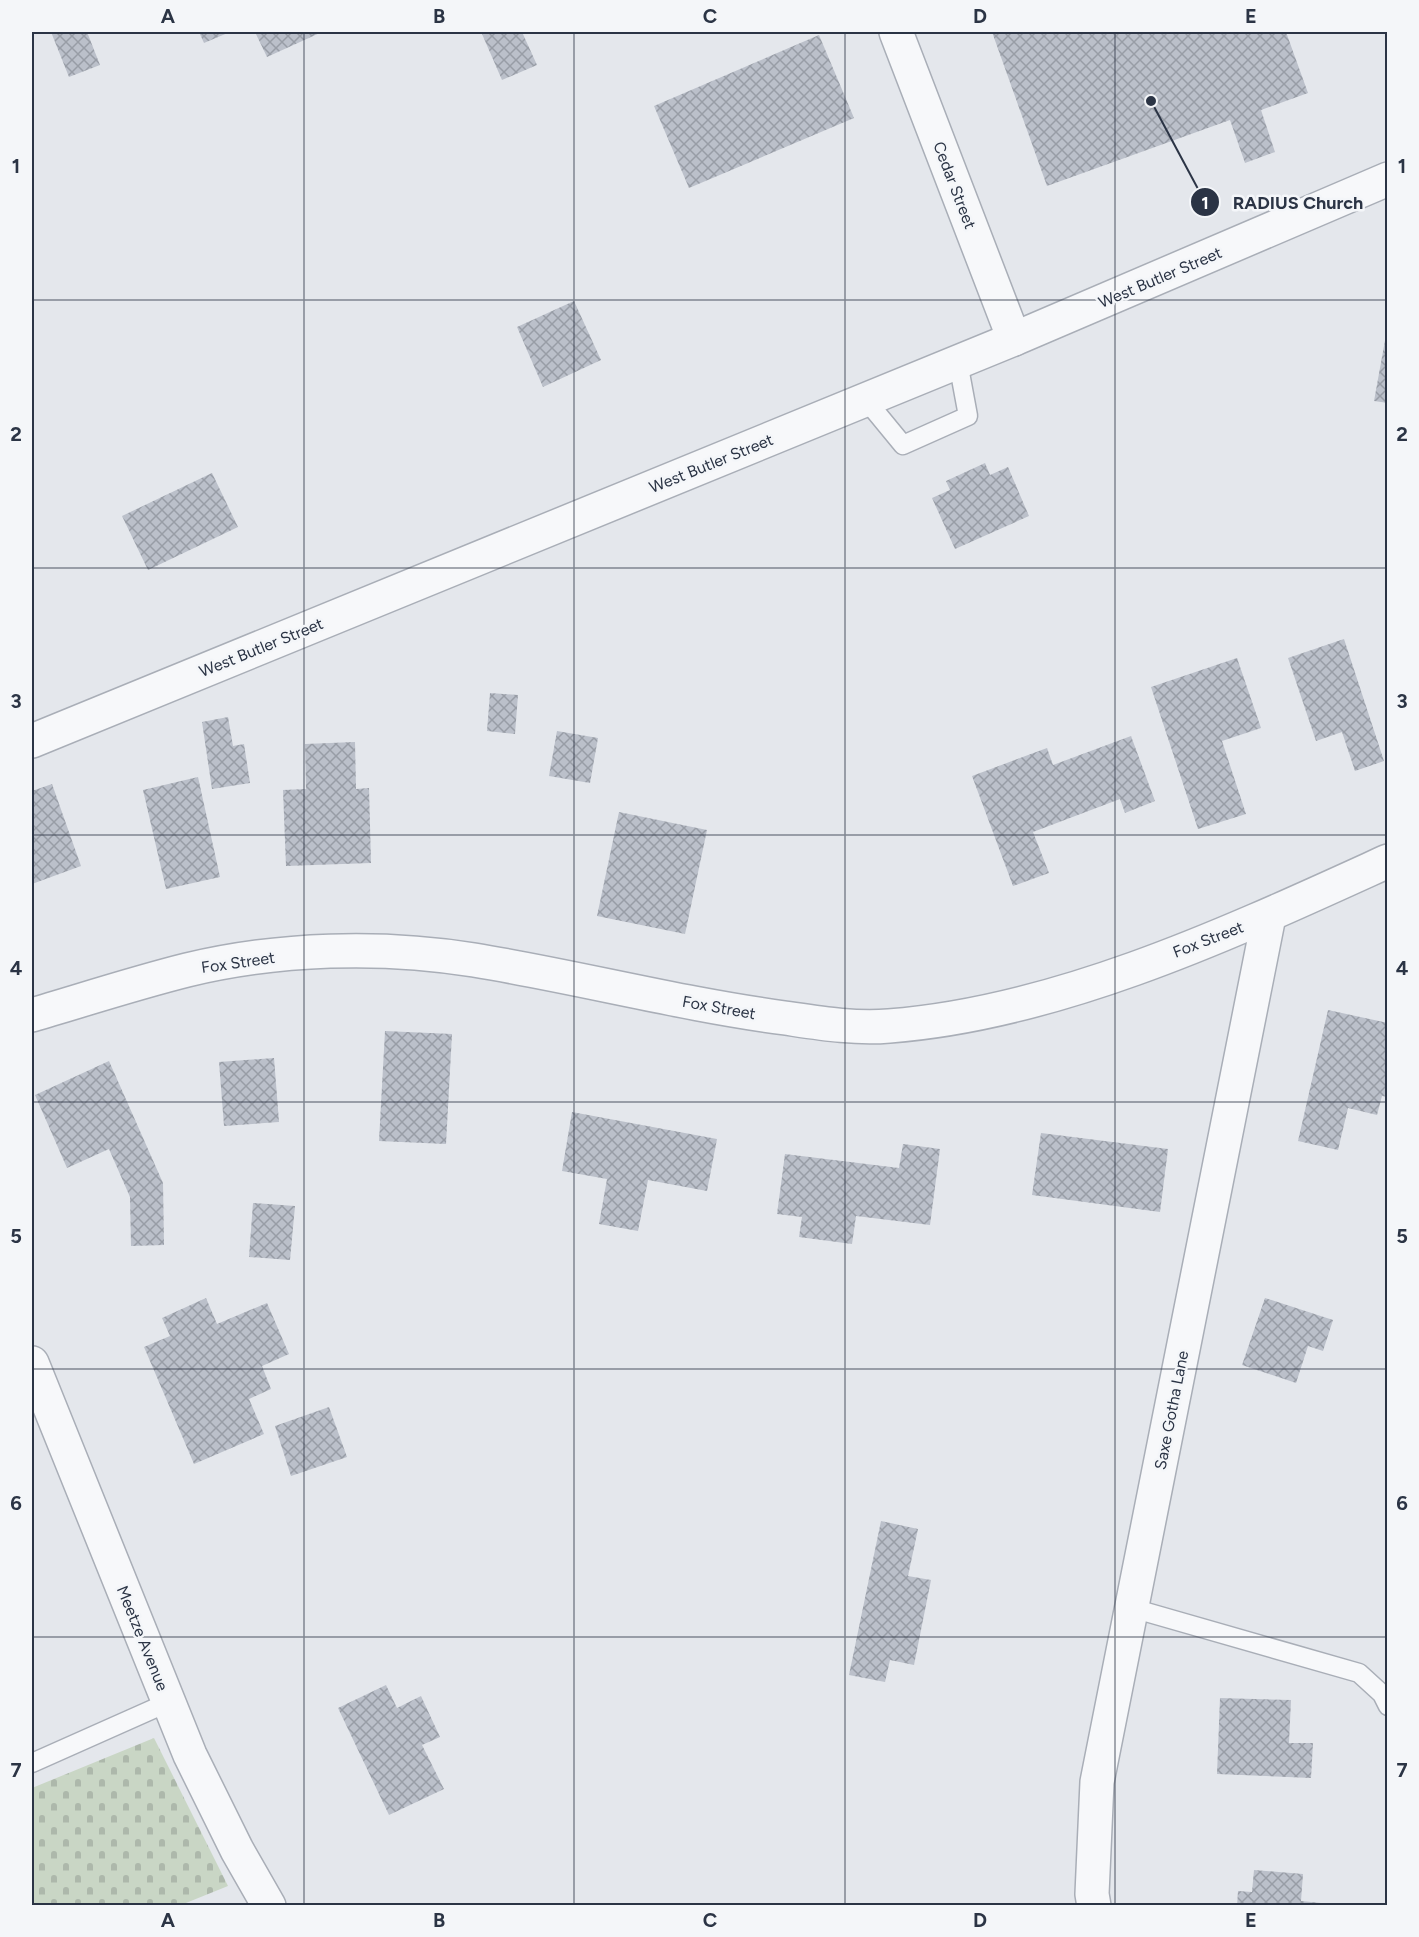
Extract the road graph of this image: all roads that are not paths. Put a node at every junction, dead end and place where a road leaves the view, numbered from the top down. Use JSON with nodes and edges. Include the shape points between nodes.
{"nodes":[{"id":1,"x":896,"y":32,"type":"edge"},
{"id":2,"x":1388,"y":179,"type":"edge"},
{"id":3,"x":1342,"y":198,"type":"junction"},
{"id":4,"x":1388,"y":206,"type":"edge"},
{"id":5,"x":1014,"y":339,"type":"junction"},
{"id":6,"x":958,"y":362,"type":"junction"},
{"id":7,"x":866,"y":400,"type":"junction"},
{"id":8,"x":32,"y":741,"type":"edge"},
{"id":9,"x":1388,"y":861,"type":"edge"},
{"id":10,"x":1269,"y":915,"type":"junction"},
{"id":11,"x":32,"y":1015,"type":"edge"},
{"id":12,"x":32,"y":1362,"type":"edge"},
{"id":13,"x":1132,"y":1608,"type":"junction"},
{"id":14,"x":169,"y":1702,"type":"junction"},
{"id":15,"x":1388,"y":1706,"type":"edge"},
{"id":16,"x":32,"y":1763,"type":"edge"},
{"id":17,"x":266,"y":1905,"type":"edge"},
{"id":18,"x":1094,"y":1905,"type":"edge"}],
"edges":[{"from":1,"to":5,"type":"street","name":"Cedar Street"},
{"from":2,"to":3,"type":"street","name":"West Butler Street"},
{"from":3,"to":4,"type":"street"},
{"from":3,"to":5,"type":"street","name":"West Butler Street"},
{"from":5,"to":6,"type":"street","name":"West Butler Street"},
{"from":6,"to":7,"type":"street","name":"West Butler Street"},
{"from":6,"to":7,"type":"lane","via":[[968,416],[903,445]]},
{"from":7,"to":8,"type":"street","name":"West Butler Street"},
{"from":9,"to":10,"type":"street","name":"Fox Street"},
{"from":10,"to":11,"type":"street","name":"Fox Street","via":[[1145,964],[1028,1002],[889,1027],[852,1027],[747,1013],[471,960],[329,952],[189,970]]},
{"from":10,"to":13,"type":"street","name":"Saxe Gotha Lane"},
{"from":12,"to":14,"type":"street","name":"Meetze Avenue"},
{"from":13,"to":15,"type":"lane","via":[[1359,1673],[1382,1694]]},
{"from":13,"to":18,"type":"street","name":"Saxe Gotha Lane","via":[[1097,1782]]},
{"from":14,"to":16,"type":"lane"},
{"from":14,"to":17,"type":"street","name":"Meetze Avenue","via":[[190,1755]]}]}
